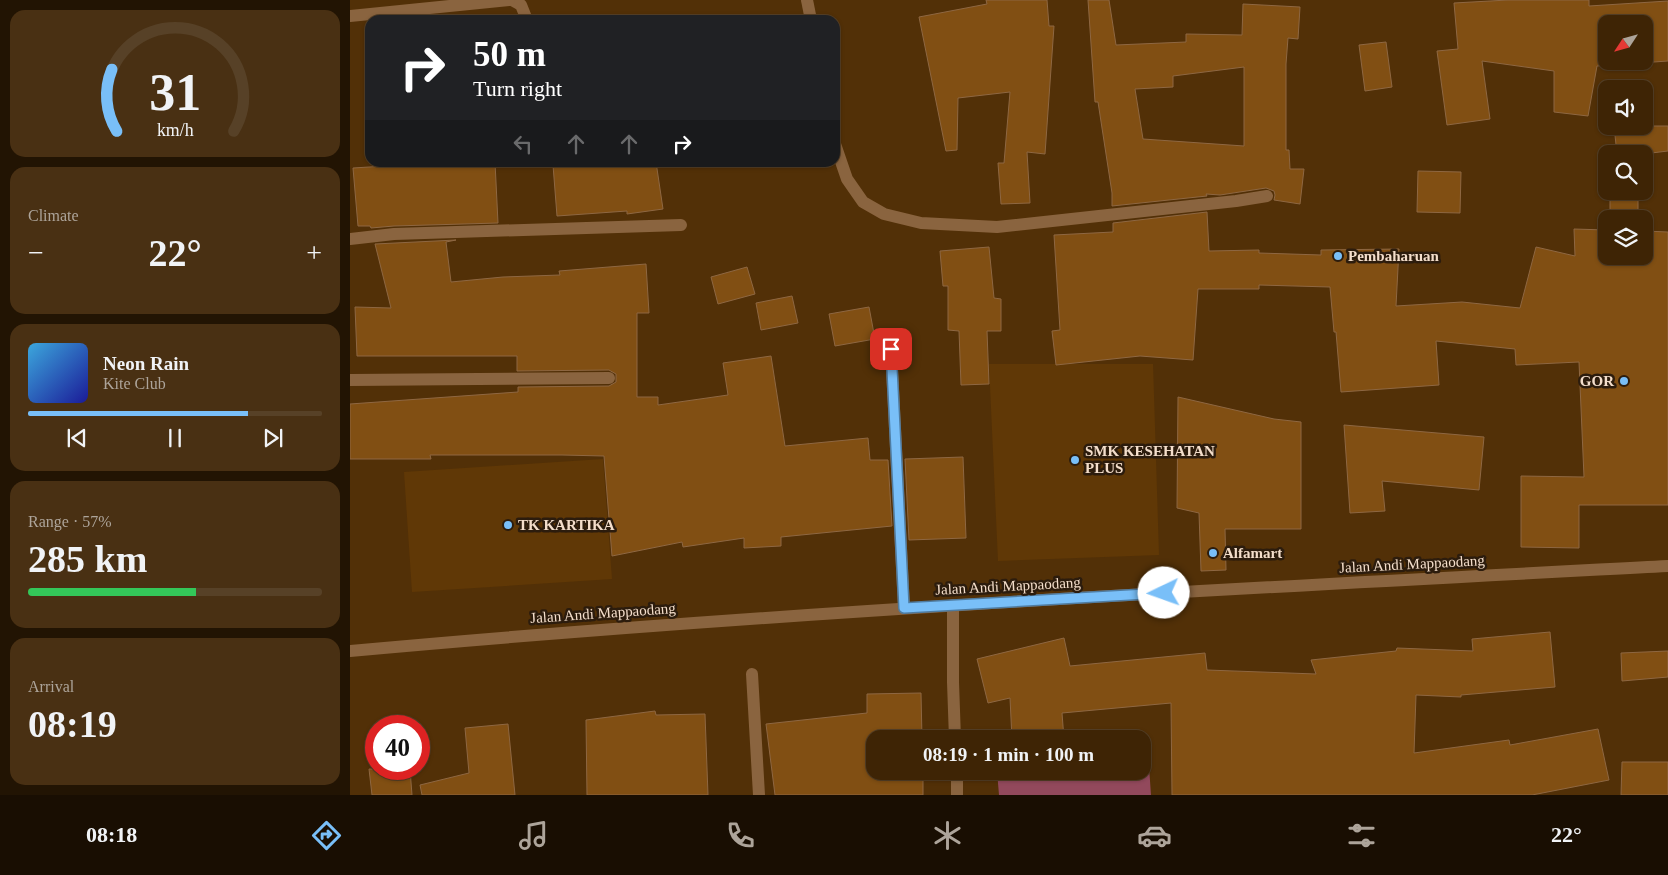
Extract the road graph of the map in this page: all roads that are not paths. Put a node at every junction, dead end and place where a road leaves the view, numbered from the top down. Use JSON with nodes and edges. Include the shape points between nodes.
{"nodes":[{"id":1,"x":510,"y":0,"type":"edge"},
{"id":2,"x":807,"y":0,"type":"edge"},
{"id":3,"x":525,"y":15,"type":"edge"},
{"id":4,"x":810,"y":15,"type":"edge"},
{"id":5,"x":350,"y":16,"type":"edge"},
{"id":6,"x":840,"y":159,"type":"edge"},
{"id":7,"x":1267,"y":196,"type":"dead end"},
{"id":8,"x":681,"y":225,"type":"dead end"},
{"id":9,"x":350,"y":239,"type":"edge"},
{"id":10,"x":891,"y":349,"type":"dead end"},
{"id":11,"x":609,"y":378,"type":"dead end"},
{"id":12,"x":350,"y":380,"type":"edge"},
{"id":13,"x":1668,"y":566,"type":"edge"},
{"id":14,"x":953,"y":605,"type":"junction"},
{"id":15,"x":904,"y":608,"type":"junction"},
{"id":16,"x":350,"y":651,"type":"edge"},
{"id":17,"x":752,"y":674,"type":"dead end"},
{"id":18,"x":955,"y":730,"type":"edge"},
{"id":19,"x":956,"y":780,"type":"edge"},
{"id":20,"x":759,"y":795,"type":"edge"},
{"id":21,"x":957,"y":795,"type":"edge"}],
"edges":[{"from":1,"to":3,"type":"street","via":[[521,5]]},
{"from":1,"to":5,"type":"street"},
{"from":2,"to":4,"type":"street"},
{"from":6,"to":7,"type":"street","via":[[847,179],[864,202],[884,214],[921,223],[997,227]]},
{"from":8,"to":9,"type":"street","via":[[394,234]]},
{"from":10,"to":15,"type":"street"},
{"from":11,"to":12,"type":"street"},
{"from":13,"to":14,"type":"street","name":"Jalan Andi Mappaodang"},
{"from":14,"to":15,"type":"street","name":"Jalan Andi Mappaodang"},
{"from":14,"to":18,"type":"street"},
{"from":15,"to":16,"type":"street","name":"Jalan Andi Mappaodang"},
{"from":17,"to":20,"type":"street"},
{"from":19,"to":21,"type":"street"}]}
